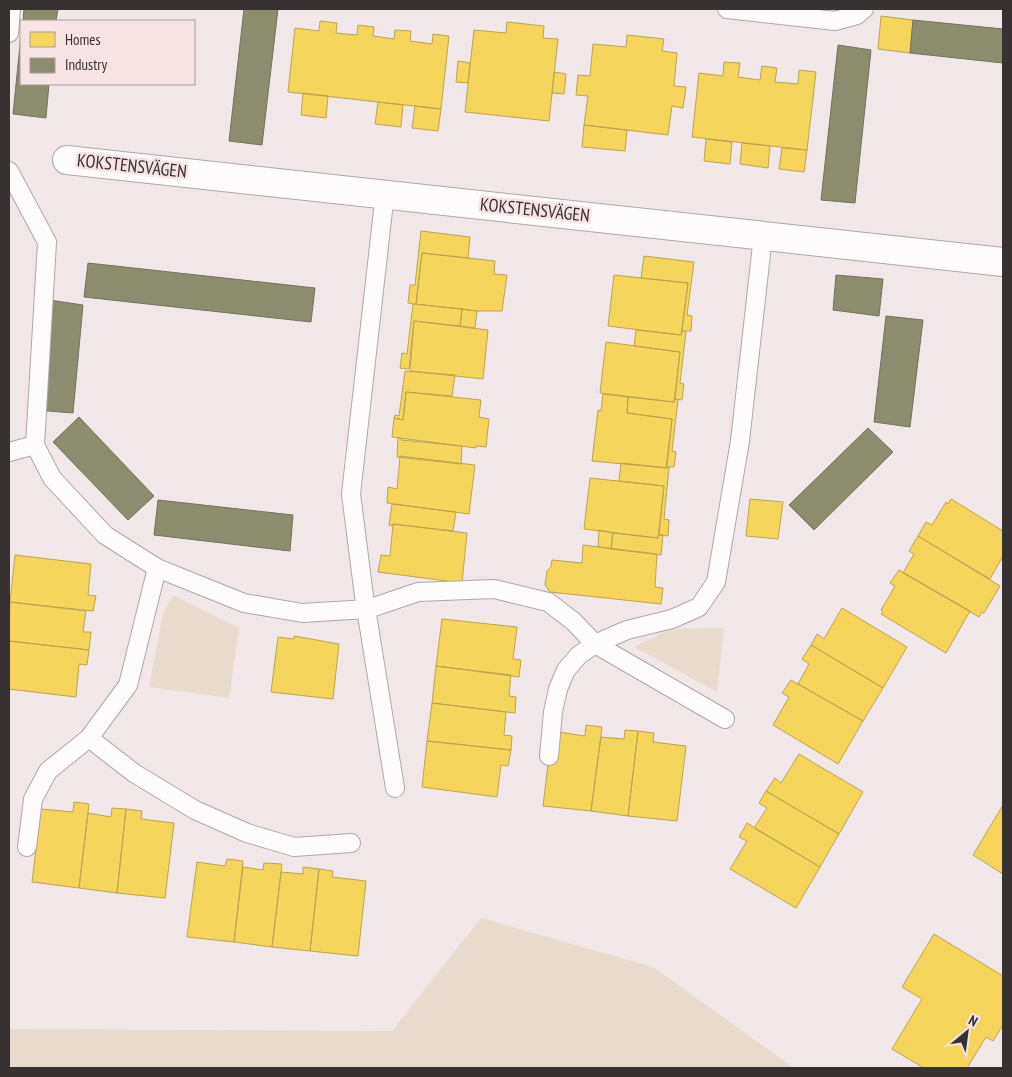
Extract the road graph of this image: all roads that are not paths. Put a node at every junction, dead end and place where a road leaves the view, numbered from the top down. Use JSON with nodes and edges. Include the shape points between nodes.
{"nodes":[{"id":1,"x":11,"y":9,"type":"edge"},
{"id":2,"x":727,"y":9,"type":"edge"},
{"id":3,"x":864,"y":9,"type":"edge"},
{"id":4,"x":9,"y":33,"type":"edge"},
{"id":5,"x":66,"y":160,"type":"dead end"},
{"id":6,"x":9,"y":171,"type":"edge"},
{"id":7,"x":386,"y":194,"type":"junction"},
{"id":8,"x":763,"y":236,"type":"junction"},
{"id":9,"x":1003,"y":262,"type":"edge"},
{"id":10,"x":35,"y":445,"type":"junction"},
{"id":11,"x":9,"y":452,"type":"edge"},
{"id":12,"x":157,"y":568,"type":"junction"},
{"id":13,"x":368,"y":609,"type":"junction"},
{"id":14,"x":595,"y":644,"type":"junction"},
{"id":15,"x":725,"y":719,"type":"dead end"},
{"id":16,"x":89,"y":738,"type":"junction"},
{"id":17,"x":549,"y":756,"type":"dead end"},
{"id":18,"x":396,"y":788,"type":"dead end"},
{"id":19,"x":352,"y":843,"type":"dead end"},
{"id":20,"x":28,"y":848,"type":"dead end"}],
"edges":[{"from":1,"to":4,"type":"lane"},
{"from":2,"to":3,"type":"lane","via":[[835,21],[857,15]]},
{"from":5,"to":7,"type":"street","name":"KOKSTENSVÄGEN"},
{"from":6,"to":10,"type":"lane","via":[[47,242]]},
{"from":7,"to":8,"type":"street","name":"KOKSTENSVÄGEN"},
{"from":7,"to":13,"type":"lane","via":[[351,494]]},
{"from":8,"to":9,"type":"street","name":"KOKSTENSVÄGEN"},
{"from":8,"to":14,"type":"lane","via":[[740,441],[716,582],[699,607]]},
{"from":10,"to":11,"type":"lane"},
{"from":10,"to":12,"type":"lane","via":[[52,478],[104,535]]},
{"from":12,"to":13,"type":"lane","via":[[244,603],[302,614]]},
{"from":12,"to":16,"type":"lane","via":[[128,685]]},
{"from":13,"to":14,"type":"lane","via":[[418,592],[494,589],[548,602]]},
{"from":13,"to":18,"type":"lane"},
{"from":14,"to":15,"type":"lane"},
{"from":14,"to":17,"type":"lane","via":[[566,670],[553,712]]},
{"from":16,"to":19,"type":"lane","via":[[134,773],[187,805],[247,833],[294,847]]},
{"from":16,"to":20,"type":"lane","via":[[48,771],[32,799]]}]}
